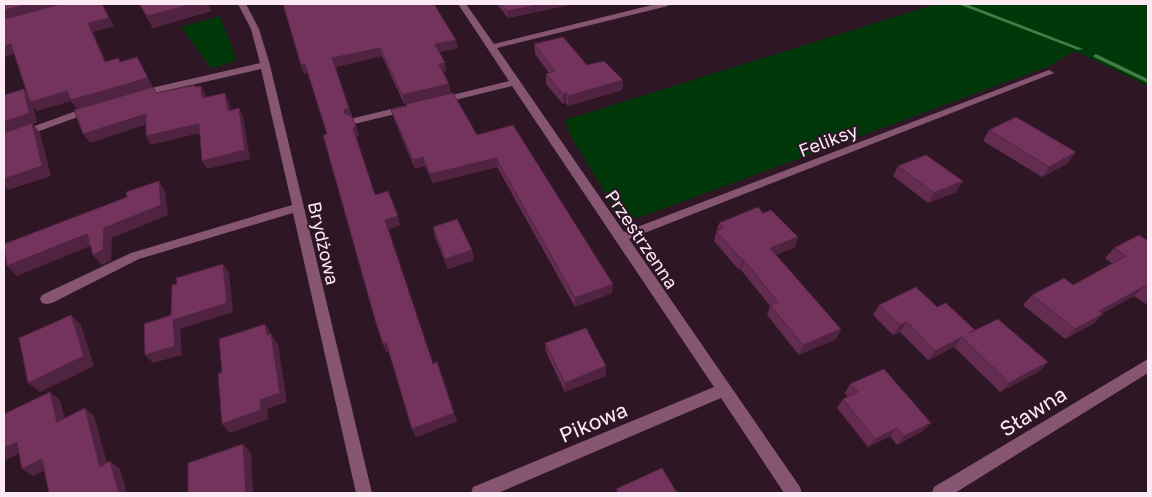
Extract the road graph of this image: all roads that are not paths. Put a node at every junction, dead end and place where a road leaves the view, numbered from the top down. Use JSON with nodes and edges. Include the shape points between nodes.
{"nodes":[{"id":1,"x":242,"y":4,"type":"edge"},
{"id":2,"x":462,"y":4,"type":"edge"},
{"id":3,"x":665,"y":4,"type":"edge"},
{"id":4,"x":491,"y":47,"type":"junction"},
{"id":5,"x":265,"y":65,"type":"junction"},
{"id":6,"x":1049,"y":73,"type":"dead end"},
{"id":7,"x":515,"y":82,"type":"junction"},
{"id":8,"x":126,"y":97,"type":"edge"},
{"id":9,"x":99,"y":106,"type":"edge"},
{"id":10,"x":354,"y":121,"type":"edge"},
{"id":11,"x":4,"y":142,"type":"edge"},
{"id":12,"x":297,"y":208,"type":"junction"},
{"id":13,"x":620,"y":238,"type":"junction"},
{"id":14,"x":47,"y":299,"type":"dead end"},
{"id":15,"x":1148,"y":365,"type":"edge"},
{"id":16,"x":724,"y":390,"type":"junction"},
{"id":17,"x":364,"y":493,"type":"edge"},
{"id":18,"x":479,"y":493,"type":"edge"},
{"id":19,"x":794,"y":493,"type":"edge"},
{"id":20,"x":940,"y":493,"type":"edge"}],
"edges":[{"from":1,"to":5,"type":"street","name":"Brydżowa","via":[[256,29]]},
{"from":2,"to":4,"type":"street","name":"Przestrzenna"},
{"from":3,"to":4,"type":"street"},
{"from":4,"to":7,"type":"street","name":"Przestrzenna"},
{"from":5,"to":8,"type":"street"},
{"from":5,"to":12,"type":"street","name":"Brydżowa"},
{"from":6,"to":13,"type":"street","name":"Feliksy"},
{"from":7,"to":10,"type":"street"},
{"from":7,"to":13,"type":"street","name":"Przestrzenna"},
{"from":9,"to":11,"type":"street"},
{"from":12,"to":14,"type":"street","via":[[135,256]]},
{"from":12,"to":17,"type":"street","name":"Brydżowa"},
{"from":13,"to":16,"type":"street","name":"Przestrzenna"},
{"from":15,"to":20,"type":"street","name":"Sławna"},
{"from":16,"to":18,"type":"street","name":"Pikowa"},
{"from":16,"to":19,"type":"street","name":"Przestrzenna"}]}
